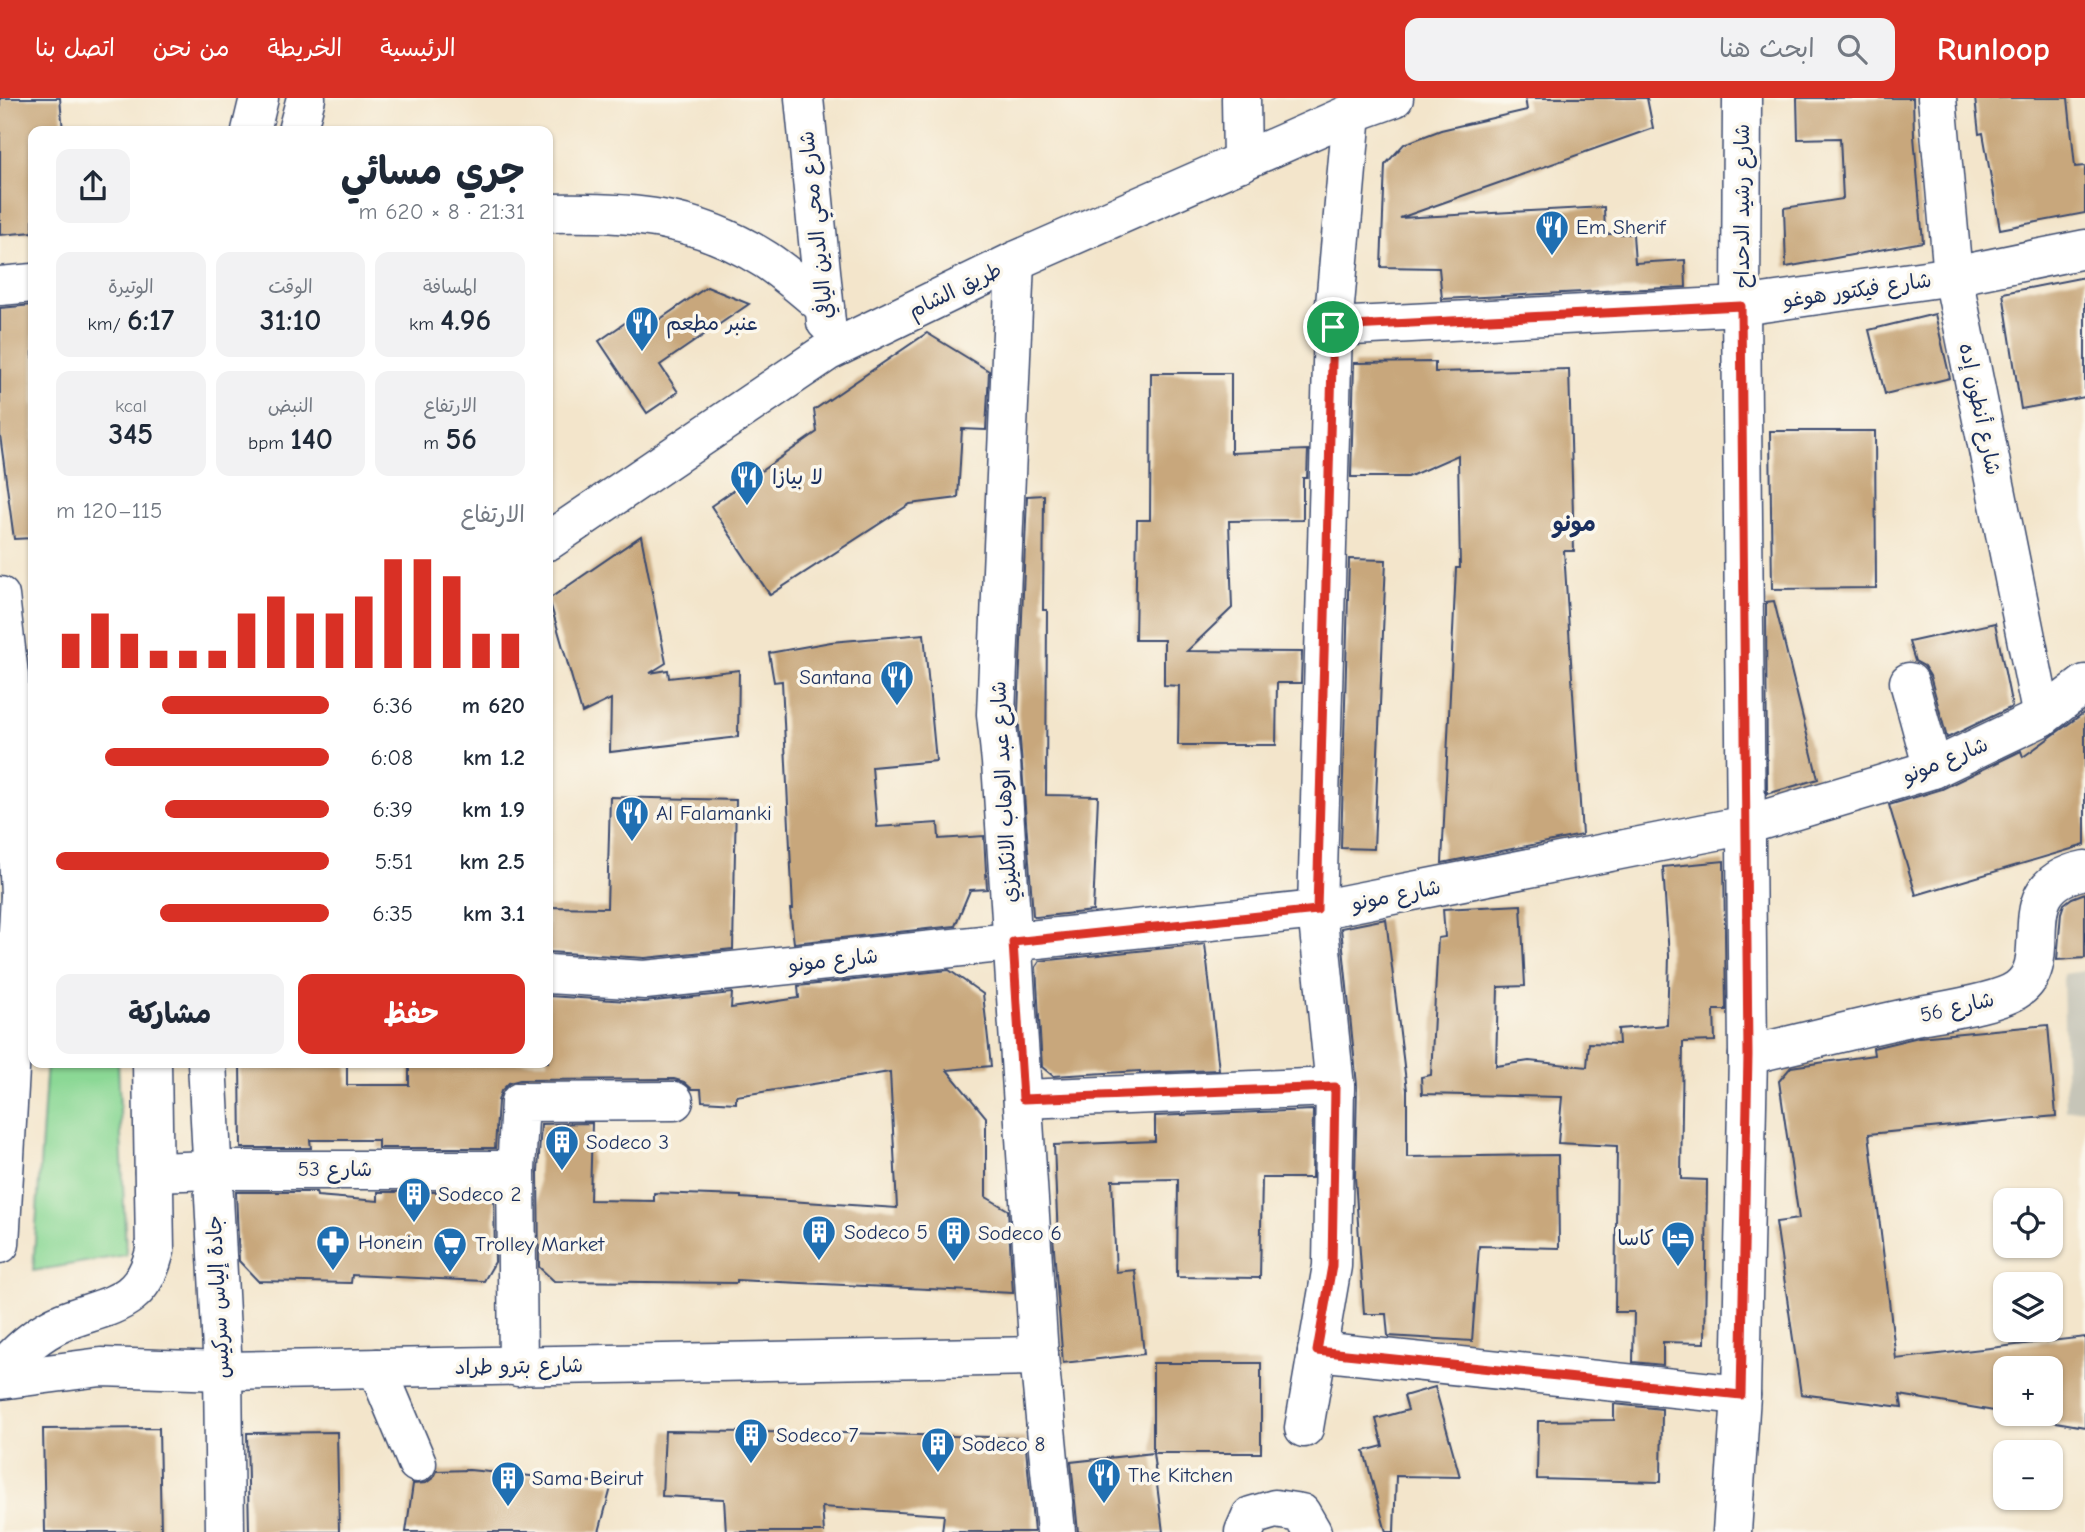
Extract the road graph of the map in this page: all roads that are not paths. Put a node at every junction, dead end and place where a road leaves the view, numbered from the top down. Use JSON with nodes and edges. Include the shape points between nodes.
{"nodes":[{"id":1,"x":306,"y":98,"type":"edge"},
{"id":2,"x":804,"y":98,"type":"edge"},
{"id":3,"x":1241,"y":98,"type":"edge"},
{"id":4,"x":1394,"y":98,"type":"edge"},
{"id":5,"x":1742,"y":98,"type":"edge"},
{"id":6,"x":1937,"y":98,"type":"edge"},
{"id":7,"x":1352,"y":113,"type":"junction"},
{"id":8,"x":298,"y":126,"type":"edge"},
{"id":9,"x":1242,"y":162,"type":"junction"},
{"id":10,"x":553,"y":213,"type":"edge"},
{"id":11,"x":2085,"y":248,"type":"edge"},
{"id":12,"x":1015,"y":261,"type":"junction"},
{"id":13,"x":1953,"y":276,"type":"junction"},
{"id":14,"x":28,"y":283,"type":"edge"},
{"id":15,"x":0,"y":286,"type":"edge"},
{"id":16,"x":1741,"y":306,"type":"junction"},
{"id":17,"x":825,"y":307,"type":"junction"},
{"id":18,"x":1333,"y":327,"type":"junction"},
{"id":19,"x":827,"y":352,"type":"junction"},
{"id":20,"x":553,"y":538,"type":"edge"},
{"id":21,"x":0,"y":596,"type":"edge"},
{"id":22,"x":5,"y":675,"type":"edge"},
{"id":23,"x":1909,"y":682,"type":"dead end"},
{"id":24,"x":2085,"y":684,"type":"edge"},
{"id":25,"x":2042,"y":717,"type":"junction"},
{"id":26,"x":1933,"y":769,"type":"junction"},
{"id":27,"x":1746,"y":825,"type":"junction"},
{"id":28,"x":2085,"y":870,"type":"edge"},
{"id":29,"x":17,"y":896,"type":"edge"},
{"id":30,"x":1317,"y":910,"type":"junction"},
{"id":31,"x":1013,"y":942,"type":"junction"},
{"id":32,"x":553,"y":974,"type":"edge"},
{"id":33,"x":1748,"y":1055,"type":"junction"},
{"id":34,"x":152,"y":1068,"type":"edge"},
{"id":35,"x":207,"y":1068,"type":"edge"},
{"id":36,"x":1335,"y":1087,"type":"junction"},
{"id":37,"x":1023,"y":1099,"type":"junction"},
{"id":38,"x":674,"y":1101,"type":"dead end"},
{"id":39,"x":212,"y":1170,"type":"junction"},
{"id":40,"x":516,"y":1170,"type":"junction"},
{"id":41,"x":154,"y":1172,"type":"junction"},
{"id":42,"x":0,"y":1244,"type":"edge"},
{"id":43,"x":1317,"y":1351,"type":"junction"},
{"id":44,"x":1039,"y":1356,"type":"junction"},
{"id":45,"x":518,"y":1367,"type":"junction"},
{"id":46,"x":377,"y":1368,"type":"junction"},
{"id":47,"x":223,"y":1371,"type":"junction"},
{"id":48,"x":0,"y":1372,"type":"edge"},
{"id":49,"x":0,"y":1380,"type":"edge"},
{"id":50,"x":1741,"y":1395,"type":"junction"},
{"id":51,"x":1304,"y":1429,"type":"dead end"},
{"id":52,"x":417,"y":1462,"type":"dead end"},
{"id":53,"x":225,"y":1532,"type":"edge"},
{"id":54,"x":1056,"y":1532,"type":"edge"},
{"id":55,"x":1244,"y":1532,"type":"edge"},
{"id":56,"x":1312,"y":1532,"type":"edge"},
{"id":57,"x":1732,"y":1532,"type":"edge"}],
"edges":[{"from":1,"to":8,"type":"street"},
{"from":2,"to":17,"type":"street","name":"شارع محي الدين اليافي"},
{"from":3,"to":9,"type":"street"},
{"from":4,"to":7,"type":"street","name":"طريق الشام"},
{"from":5,"to":16,"type":"street","name":"شارع رشيد الدحداح"},
{"from":6,"to":13,"type":"street","name":"شارع أنطون إده"},
{"from":7,"to":9,"type":"street","name":"طريق الشام"},
{"from":7,"to":18,"type":"street"},
{"from":9,"to":12,"type":"street","name":"طريق الشام"},
{"from":10,"to":17,"type":"street","via":[[642,215],[707,231],[767,261]]},
{"from":11,"to":13,"type":"street","name":"شارع فيكتور هوغو"},
{"from":12,"to":19,"type":"street","name":"طريق الشام"},
{"from":12,"to":31,"type":"street","name":"شارع عبد الوهاب الانكليزي","via":[[996,714]]},
{"from":13,"to":16,"type":"street","name":"شارع فيكتور هوغو"},
{"from":13,"to":25,"type":"street","name":"شارع أنطون إده"},
{"from":14,"to":15,"type":"street"},
{"from":16,"to":18,"type":"street","name":"شارع فيكتور هوغو"},
{"from":16,"to":27,"type":"street","name":"شارع رشيد الدحداح"},
{"from":17,"to":19,"type":"street","name":"شارع محي الدين اليافي"},
{"from":18,"to":30,"type":"street"},
{"from":19,"to":20,"type":"street","name":"طريق الشام"},
{"from":21,"to":22,"type":"street"},
{"from":22,"to":29,"type":"street"},
{"from":23,"to":26,"type":"street"},
{"from":24,"to":25,"type":"street","name":"شارع مونو"},
{"from":25,"to":26,"type":"street","name":"شارع مونو"},
{"from":26,"to":27,"type":"street","name":"شارع مونو"},
{"from":27,"to":30,"type":"street","name":"شارع مونو"},
{"from":27,"to":33,"type":"street","name":"شارع رشيد الدحداح"},
{"from":28,"to":33,"type":"street","name":"شارع 56","via":[[2056,881],[2046,891],[2038,908],[2032,968],[2018,989],[1978,1003]]},
{"from":29,"to":42,"type":"street"},
{"from":30,"to":31,"type":"street","name":"شارع مونو"},
{"from":30,"to":36,"type":"street"},
{"from":31,"to":32,"type":"street","name":"شارع مونو","via":[[645,980]]},
{"from":31,"to":37,"type":"street","name":"شارع عبد الوهاب الانكليزي"},
{"from":33,"to":50,"type":"street","name":"شارع رشيد الدحداح"},
{"from":34,"to":41,"type":"street"},
{"from":35,"to":39,"type":"street","name":"جادة إلياس سركيس"},
{"from":36,"to":37,"type":"street"},
{"from":36,"to":43,"type":"street","via":[[1332,1266]]},
{"from":37,"to":44,"type":"street","name":"شارع عبد الوهاب الانكليزي"},
{"from":38,"to":40,"type":"street","via":[[520,1102]]},
{"from":39,"to":40,"type":"street","name":"شارع 53"},
{"from":39,"to":41,"type":"street","name":"شارع 53"},
{"from":39,"to":47,"type":"street","name":"جادة إلياس سركيس"},
{"from":40,"to":45,"type":"street"},
{"from":41,"to":48,"type":"street","via":[[155,1251],[144,1280],[122,1301],[42,1333]]},
{"from":43,"to":50,"type":"street"},
{"from":43,"to":51,"type":"street"},
{"from":44,"to":45,"type":"street","name":"شارع بترو طراد"},
{"from":44,"to":54,"type":"street","name":"شارع عبد الوهاب الانكليزي"},
{"from":45,"to":46,"type":"street","name":"شارع بترو طراد"},
{"from":46,"to":47,"type":"street","name":"شارع بترو طراد"},
{"from":46,"to":52,"type":"street"},
{"from":47,"to":49,"type":"street","name":"شارع بترو طراد","via":[[101,1367]]},
{"from":47,"to":53,"type":"street","name":"جادة إلياس سركيس"},
{"from":50,"to":57,"type":"street","name":"شارع رشيد الدحداح"},
{"from":55,"to":56,"type":"street","via":[[1251,1516],[1275,1509],[1301,1513]]}]}
